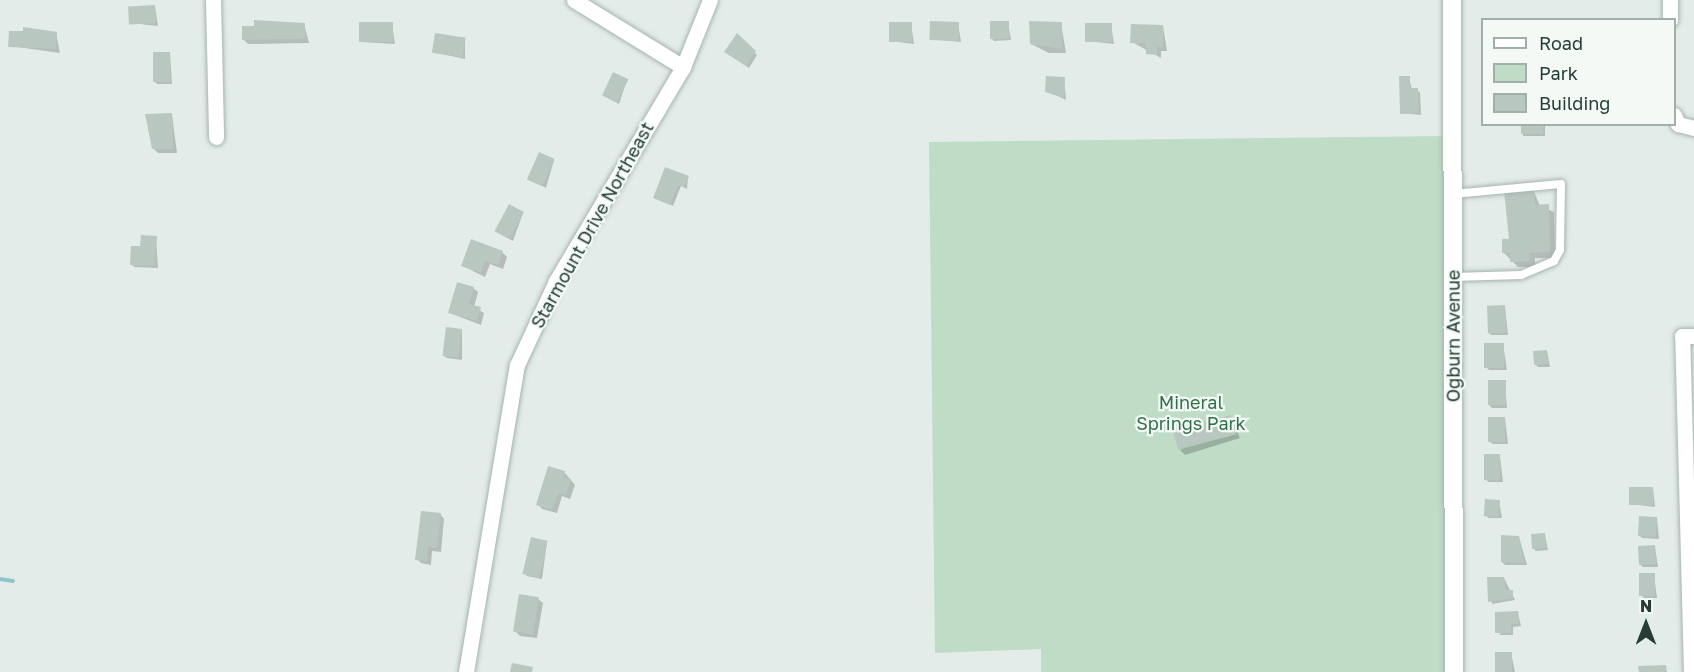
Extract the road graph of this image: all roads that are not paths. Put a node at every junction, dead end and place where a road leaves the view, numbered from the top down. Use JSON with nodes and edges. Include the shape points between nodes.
{"nodes":[{"id":1,"x":213,"y":0,"type":"edge"},
{"id":2,"x":574,"y":0,"type":"edge"},
{"id":3,"x":710,"y":0,"type":"edge"},
{"id":4,"x":1452,"y":0,"type":"edge"},
{"id":5,"x":1670,"y":0,"type":"edge"},
{"id":6,"x":1670,"y":18,"type":"edge"},
{"id":7,"x":682,"y":67,"type":"junction"},
{"id":8,"x":1676,"y":119,"type":"edge"},
{"id":9,"x":1694,"y":128,"type":"edge"},
{"id":10,"x":216,"y":137,"type":"dead end"},
{"id":11,"x":1453,"y":194,"type":"junction"},
{"id":12,"x":1453,"y":277,"type":"junction"},
{"id":13,"x":1694,"y":336,"type":"edge"},
{"id":14,"x":466,"y":672,"type":"edge"},
{"id":15,"x":1454,"y":672,"type":"edge"},
{"id":16,"x":1691,"y":672,"type":"edge"}],
"edges":[{"from":1,"to":10,"type":"street"},
{"from":2,"to":7,"type":"street"},
{"from":3,"to":7,"type":"street","name":"Starmount Drive Northeast"},
{"from":4,"to":11,"type":"street","name":"Ogburn Avenue"},
{"from":5,"to":6,"type":"street"},
{"from":7,"to":14,"type":"street","name":"Starmount Drive Northeast","via":[[555,281],[517,365]]},
{"from":8,"to":9,"type":"street","via":[[1678,124]]},
{"from":11,"to":12,"type":"street","name":"Ogburn Avenue"},
{"from":11,"to":12,"type":"lane","via":[[1561,184],[1560,250],[1554,261],[1521,275]]},
{"from":12,"to":15,"type":"street","name":"Ogburn Avenue"},
{"from":13,"to":16,"type":"street","via":[[1682,336]]}]}
